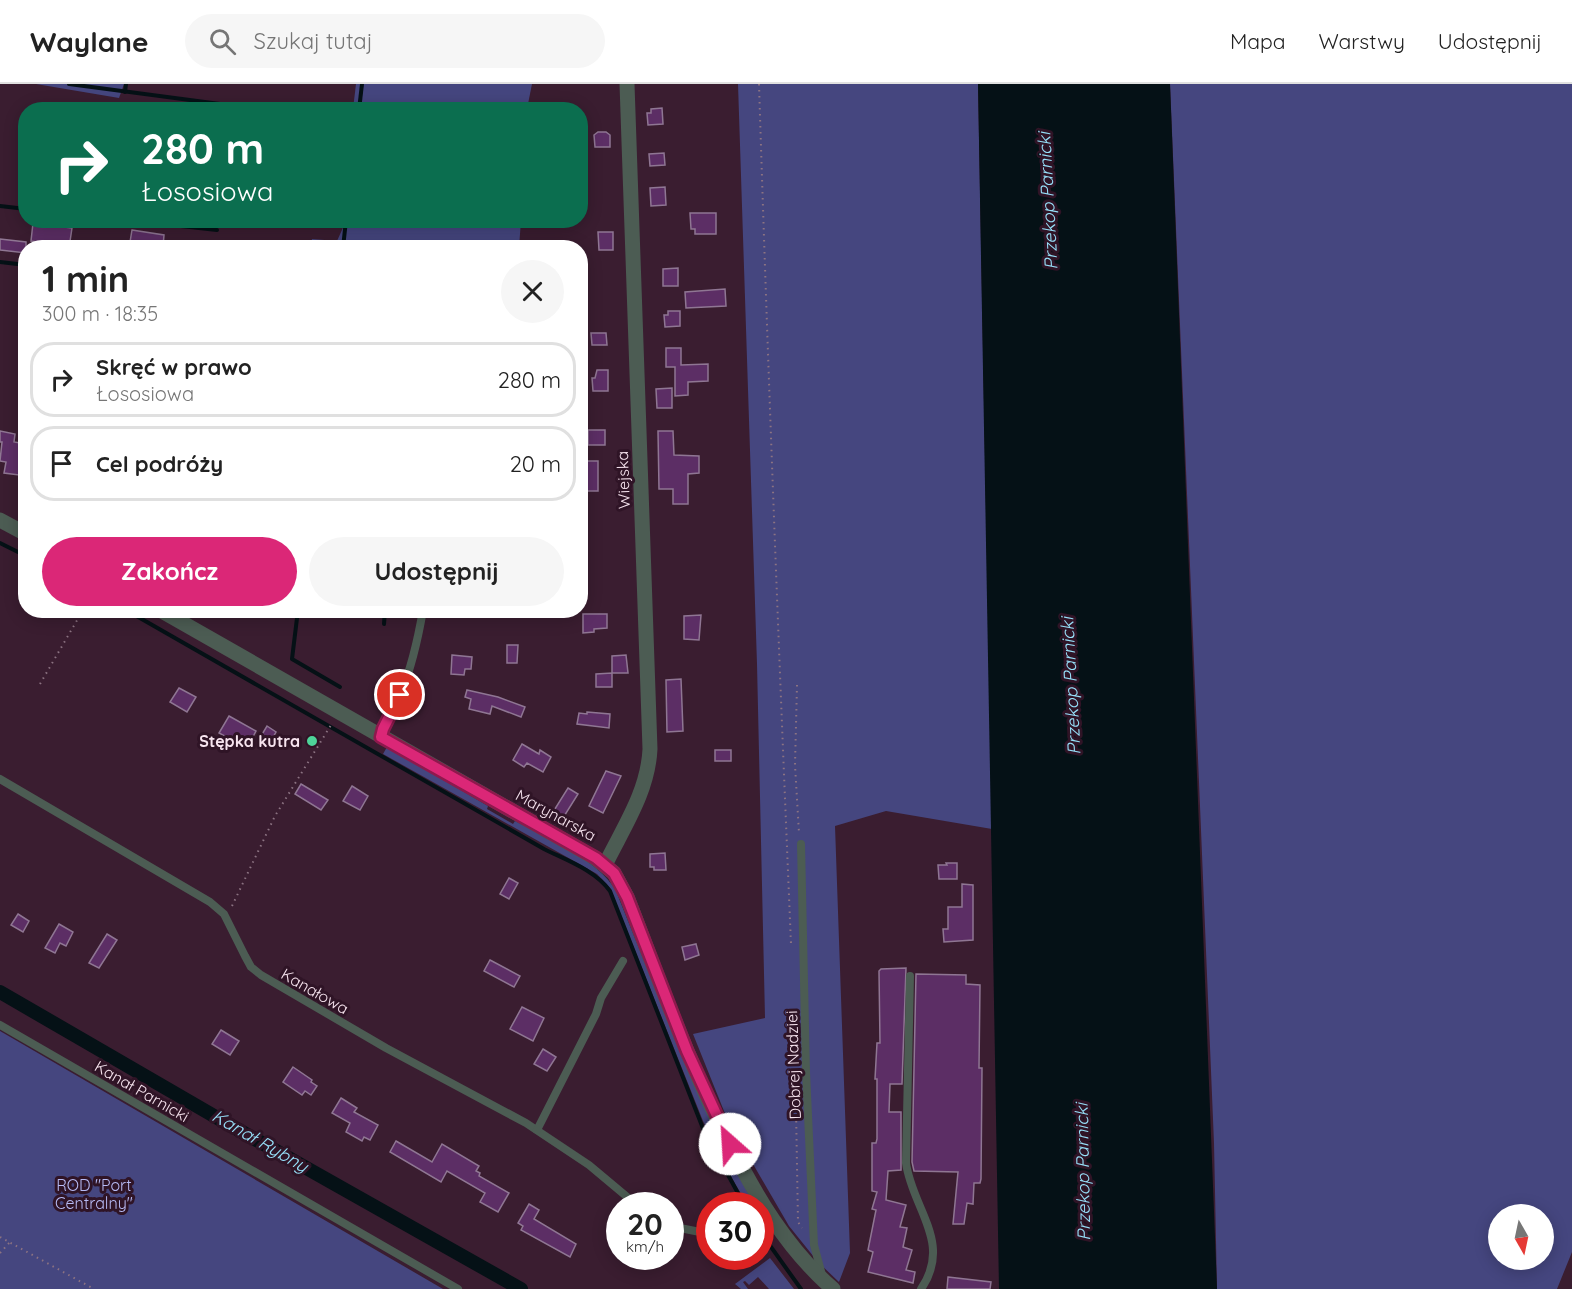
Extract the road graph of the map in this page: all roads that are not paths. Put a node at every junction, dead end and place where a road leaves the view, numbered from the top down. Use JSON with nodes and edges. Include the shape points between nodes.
{"nodes":[{"id":1,"x":627,"y":84,"type":"edge"},
{"id":2,"x":0,"y":520,"type":"edge"},
{"id":3,"x":18,"y":530,"type":"edge"},
{"id":4,"x":179,"y":618,"type":"edge"},
{"id":5,"x":421,"y":618,"type":"edge"},
{"id":6,"x":381,"y":737,"type":"junction"},
{"id":7,"x":0,"y":779,"type":"edge"},
{"id":8,"x":801,"y":844,"type":"road end"},
{"id":9,"x":605,"y":865,"type":"junction"},
{"id":10,"x":623,"y":961,"type":"dead end"},
{"id":11,"x":910,"y":976,"type":"dead end"},
{"id":12,"x":0,"y":1025,"type":"edge"},
{"id":13,"x":537,"y":1130,"type":"junction"},
{"id":14,"x":621,"y":1192,"type":"edge"},
{"id":15,"x":753,"y":1192,"type":"edge"},
{"id":16,"x":774,"y":1234,"type":"edge"},
{"id":17,"x":829,"y":1286,"type":"edge"},
{"id":18,"x":458,"y":1289,"type":"edge"},
{"id":19,"x":921,"y":1289,"type":"edge"}],
"edges":[{"from":1,"to":9,"type":"street","name":"Wiejska","via":[[650,763],[643,788]]},
{"from":2,"to":3,"type":"street"},
{"from":4,"to":6,"type":"street","name":"Marynarska"},
{"from":5,"to":6,"type":"lane","via":[[412,665]]},
{"from":6,"to":9,"type":"street","name":"Marynarska"},
{"from":7,"to":13,"type":"lane","name":"Kanałowa","via":[[210,902],[225,914],[245,957],[261,975]]},
{"from":8,"to":17,"type":"lane","name":"Dobrej Nadziei","via":[[814,1245]]},
{"from":9,"to":15,"type":"street","name":"Marynarska","via":[[627,897],[687,1051]]},
{"from":10,"to":13,"type":"lane"},
{"from":11,"to":19,"type":"lane","via":[[906,1163],[934,1248],[931,1271]]},
{"from":12,"to":18,"type":"lane","name":"Kanał Parnicki"},
{"from":13,"to":14,"type":"lane","name":"Kanałowa"},
{"from":16,"to":17,"type":"street","name":"Marynarska"}]}
